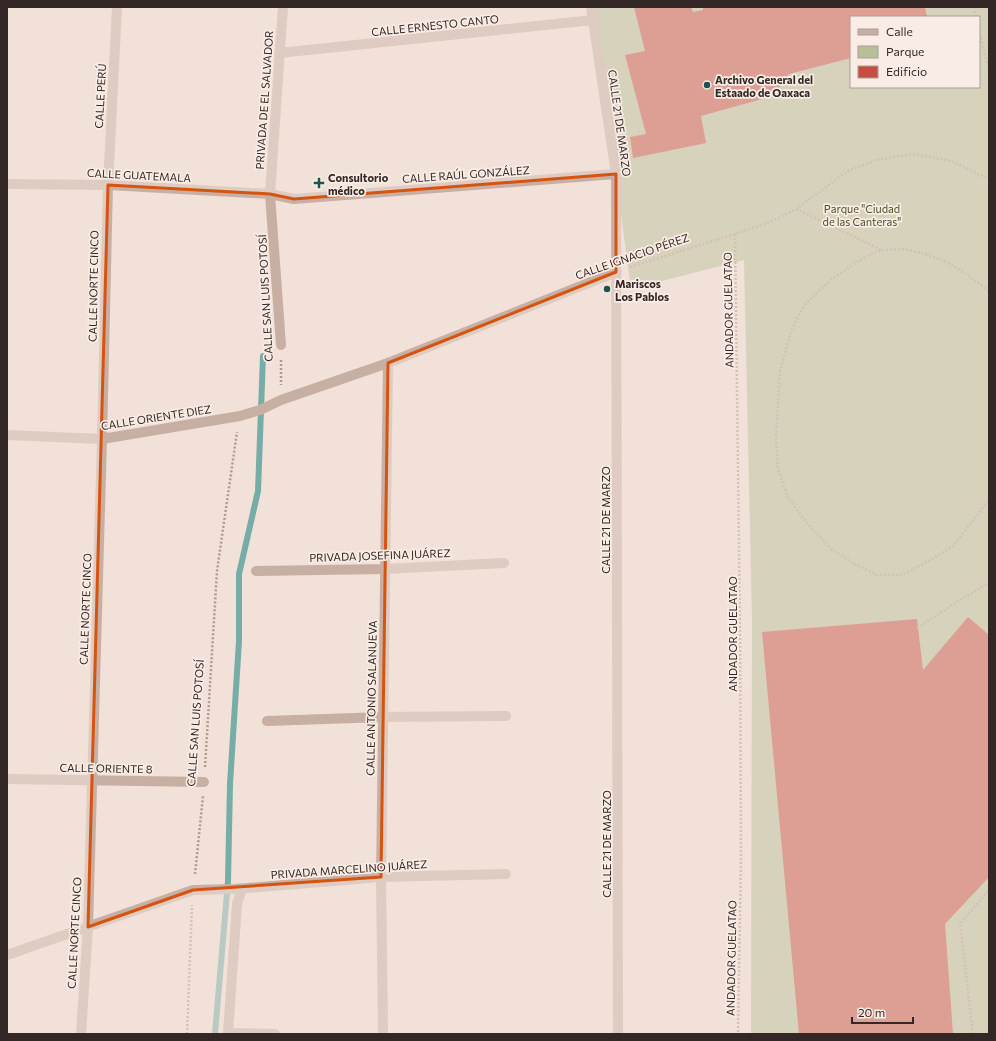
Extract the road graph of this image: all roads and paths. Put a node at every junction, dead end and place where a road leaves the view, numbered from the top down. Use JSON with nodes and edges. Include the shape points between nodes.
{"nodes":[{"id":1,"x":117,"y":7,"type":"edge"},
{"id":2,"x":283,"y":7,"type":"edge"},
{"id":3,"x":591,"y":7,"type":"edge"},
{"id":4,"x":593,"y":20,"type":"junction"},
{"id":5,"x":980,"y":34,"type":"edge"},
{"id":6,"x":279,"y":53,"type":"junction"},
{"id":7,"x":989,"y":71,"type":"edge"},
{"id":8,"x":616,"y":174,"type":"junction"},
{"id":9,"x":989,"y":179,"type":"edge"},
{"id":10,"x":7,"y":184,"type":"edge"},
{"id":11,"x":108,"y":185,"type":"junction"},
{"id":12,"x":270,"y":194,"type":"junction"},
{"id":13,"x":796,"y":210,"type":"junction"},
{"id":14,"x":735,"y":234,"type":"junction"},
{"id":15,"x":882,"y":250,"type":"junction"},
{"id":16,"x":616,"y":272,"type":"junction"},
{"id":17,"x":989,"y":291,"type":"edge"},
{"id":18,"x":281,"y":345,"type":"joint"},
{"id":19,"x":388,"y":363,"type":"junction"},
{"id":20,"x":278,"y":401,"type":"junction"},
{"id":21,"x":260,"y":410,"type":"joint"},
{"id":22,"x":240,"y":416,"type":"junction"},
{"id":23,"x":7,"y":435,"type":"edge"},
{"id":24,"x":102,"y":440,"type":"junction"},
{"id":25,"x":989,"y":500,"type":"edge"},
{"id":26,"x":504,"y":562,"type":"dead end"},
{"id":27,"x":385,"y":569,"type":"junction"},
{"id":28,"x":256,"y":571,"type":"dead end"},
{"id":29,"x":989,"y":583,"type":"edge"},
{"id":30,"x":917,"y":628,"type":"dead end"},
{"id":31,"x":506,"y":716,"type":"dead end"},
{"id":32,"x":383,"y":717,"type":"junction"},
{"id":33,"x":267,"y":721,"type":"dead end"},
{"id":34,"x":7,"y":779,"type":"edge"},
{"id":35,"x":92,"y":780,"type":"junction"},
{"id":36,"x":204,"y":782,"type":"junction"},
{"id":37,"x":506,"y":874,"type":"dead end"},
{"id":38,"x":380,"y":877,"type":"junction"},
{"id":39,"x":239,"y":889,"type":"junction"},
{"id":40,"x":193,"y":890,"type":"junction"},
{"id":41,"x":989,"y":890,"type":"edge"},
{"id":42,"x":88,"y":927,"type":"junction"},
{"id":43,"x":7,"y":955,"type":"edge"},
{"id":44,"x":228,"y":1033,"type":"edge"},
{"id":45,"x":81,"y":1034,"type":"edge"},
{"id":46,"x":187,"y":1034,"type":"edge"},
{"id":47,"x":275,"y":1034,"type":"edge"},
{"id":48,"x":383,"y":1034,"type":"edge"},
{"id":49,"x":618,"y":1034,"type":"edge"},
{"id":50,"x":738,"y":1034,"type":"edge"},
{"id":51,"x":973,"y":1034,"type":"edge"}],
"edges":[{"from":1,"to":11,"type":"street","name":"CALLE PERÚ"},
{"from":2,"to":6,"type":"street","name":"PRIVADA DE EL SALVADOR"},
{"from":3,"to":4,"type":"street","name":"CALLE 21 DE MARZO"},
{"from":4,"to":6,"type":"street","name":"CALLE ERNESTO CANTO"},
{"from":4,"to":8,"type":"street","name":"CALLE 21 DE MARZO"},
{"from":5,"to":7,"type":"path"},
{"from":6,"to":12,"type":"street","name":"PRIVADA DE EL SALVADOR"},
{"from":8,"to":12,"type":"street","name":"CALLE RAÚL GONZÁLEZ","via":[[294,199]]},
{"from":8,"to":16,"type":"street","name":"CALLE 21 DE MARZO"},
{"from":9,"to":13,"type":"path","name":"CALLE IGNACIO PÉREZ","via":[[951,161],[913,154],[876,160],[848,171]]},
{"from":10,"to":11,"type":"street","name":"CALLE GUATEMALA"},
{"from":11,"to":12,"type":"street","name":"CALLE GUATEMALA"},
{"from":11,"to":24,"type":"street","name":"CALLE NORTE CINCO"},
{"from":12,"to":18,"type":"street","name":"CALLE SAN LUIS POTOSÍ"},
{"from":13,"to":14,"type":"path","name":"CALLE IGNACIO PÉREZ"},
{"from":13,"to":15,"type":"path"},
{"from":14,"to":16,"type":"path","name":"CALLE IGNACIO PÉREZ"},
{"from":14,"to":50,"type":"path","name":"ANDADOR GUELATAO","via":[[741,850]]},
{"from":15,"to":17,"type":"path","via":[[902,249],[949,263]]},
{"from":15,"to":25,"type":"path","via":[[867,256],[831,280],[804,304],[792,328],[780,370],[776,438],[778,469],[788,498],[831,549],[877,575],[902,575],[953,546]]},
{"from":16,"to":19,"type":"street","name":"CALLE IGNACIO PÉREZ"},
{"from":16,"to":49,"type":"street","name":"CALLE 21 DE MARZO"},
{"from":18,"to":20,"type":"path","name":"CALLE SAN LUIS POTOSÍ"},
{"from":19,"to":20,"type":"street","name":"CALLE IGNACIO PÉREZ"},
{"from":19,"to":27,"type":"street","name":"CALLE ANTONIO SALANUEVA"},
{"from":20,"to":21,"type":"street","name":"CALLE IGNACIO PÉREZ"},
{"from":21,"to":22,"type":"street","name":"CALLE ORIENTE DIEZ"},
{"from":22,"to":24,"type":"street","name":"CALLE ORIENTE DIEZ"},
{"from":22,"to":36,"type":"path","name":"CALLE SAN LUIS POTOSÍ","via":[[216,571]]},
{"from":23,"to":24,"type":"street","name":"CALLE ORIENTE DIEZ"},
{"from":24,"to":35,"type":"street","name":"CALLE NORTE CINCO"},
{"from":26,"to":27,"type":"street","name":"PRIVADA JOSEFINA JUÁREZ"},
{"from":27,"to":28,"type":"street","name":"PRIVADA JOSEFINA JUÁREZ"},
{"from":27,"to":32,"type":"street","name":"CALLE ANTONIO SALANUEVA"},
{"from":29,"to":30,"type":"path"},
{"from":31,"to":32,"type":"street"},
{"from":32,"to":33,"type":"street"},
{"from":32,"to":38,"type":"street","name":"CALLE ANTONIO SALANUEVA"},
{"from":34,"to":35,"type":"street","name":"CALLE ORIENTE 8"},
{"from":35,"to":36,"type":"street","name":"CALLE ORIENTE 8"},
{"from":35,"to":42,"type":"street","name":"CALLE NORTE CINCO"},
{"from":36,"to":40,"type":"path","name":"CALLE SAN LUIS POTOSÍ"},
{"from":37,"to":38,"type":"street","name":"PRIVADA MARCELINO JUÁREZ"},
{"from":38,"to":39,"type":"street","name":"PRIVADA MARCELINO JUÁREZ"},
{"from":38,"to":48,"type":"street","name":"CALLE ANTONIO SALANUEVA"},
{"from":39,"to":40,"type":"street","name":"PRIVADA MARCELINO JUÁREZ"},
{"from":39,"to":44,"type":"street"},
{"from":40,"to":42,"type":"street","name":"PRIVADA MARCELINO JUÁREZ"},
{"from":40,"to":46,"type":"path","name":"CALLE SAN LUIS POTOSÍ"},
{"from":41,"to":51,"type":"path","via":[[960,924]]},
{"from":42,"to":43,"type":"street","name":"PRIVADA MARCELINO JUÁREZ"},
{"from":42,"to":45,"type":"street","name":"CALLE NORTE CINCO"},
{"from":44,"to":47,"type":"street"}]}
